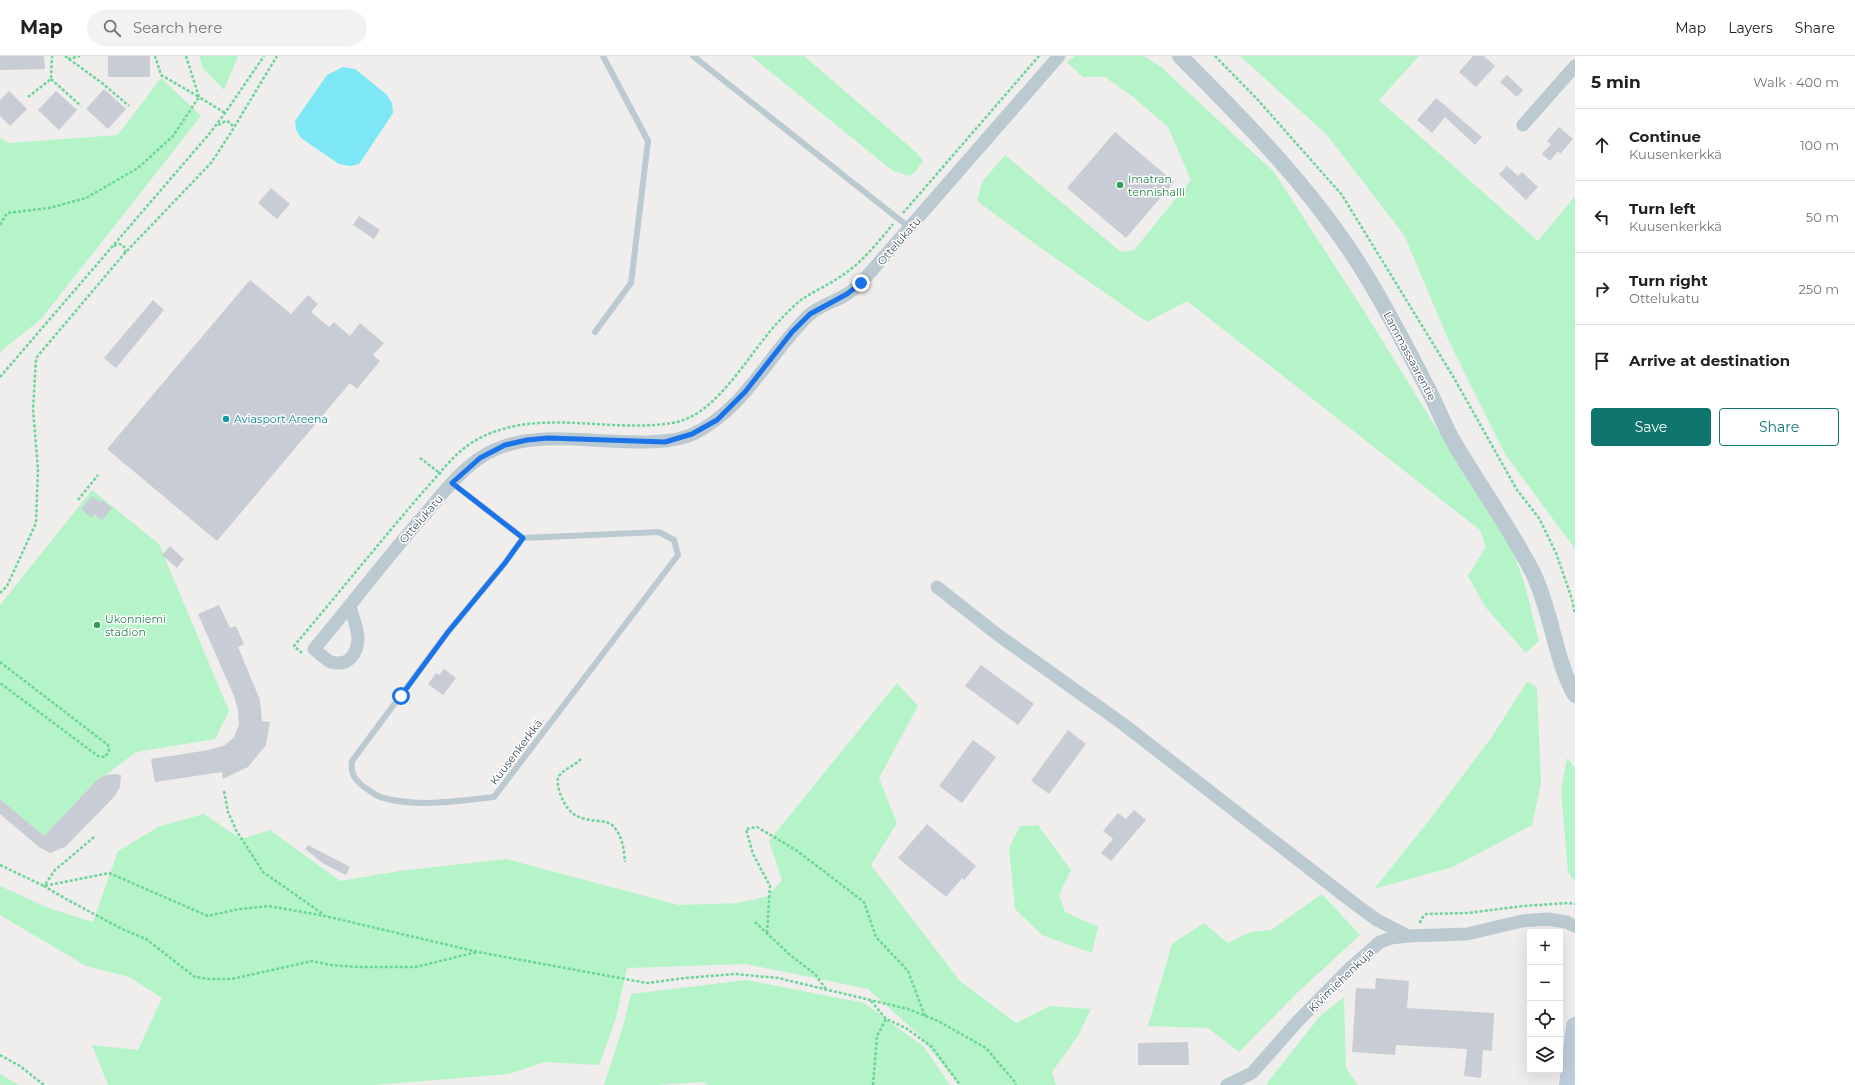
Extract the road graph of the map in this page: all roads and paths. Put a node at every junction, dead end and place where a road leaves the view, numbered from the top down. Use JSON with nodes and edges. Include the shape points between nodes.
{"nodes":[{"id":1,"x":52,"y":56,"type":"edge"},
{"id":2,"x":65,"y":56,"type":"edge"},
{"id":3,"x":80,"y":56,"type":"edge"},
{"id":4,"x":155,"y":56,"type":"edge"},
{"id":5,"x":186,"y":56,"type":"edge"},
{"id":6,"x":264,"y":56,"type":"edge"},
{"id":7,"x":277,"y":56,"type":"edge"},
{"id":8,"x":603,"y":56,"type":"edge"},
{"id":9,"x":693,"y":56,"type":"edge"},
{"id":10,"x":1039,"y":56,"type":"edge"},
{"id":11,"x":1059,"y":56,"type":"edge"},
{"id":12,"x":1180,"y":56,"type":"edge"},
{"id":13,"x":1215,"y":56,"type":"edge"},
{"id":14,"x":68,"y":59,"type":"junction"},
{"id":15,"x":1575,"y":66,"type":"edge"},
{"id":16,"x":50,"y":79,"type":"junction"},
{"id":17,"x":28,"y":97,"type":"dead end"},
{"id":18,"x":199,"y":97,"type":"junction"},
{"id":19,"x":81,"y":106,"type":"dead end"},
{"id":20,"x":129,"y":106,"type":"dead end"},
{"id":21,"x":226,"y":113,"type":"junction"},
{"id":22,"x":1523,"y":125,"type":"dead end"},
{"id":23,"x":214,"y":128,"type":"junction"},
{"id":24,"x":230,"y":134,"type":"junction"},
{"id":25,"x":898,"y":218,"type":"junction"},
{"id":26,"x":0,"y":225,"type":"edge"},
{"id":27,"x":910,"y":228,"type":"junction"},
{"id":28,"x":113,"y":247,"type":"junction"},
{"id":29,"x":124,"y":254,"type":"junction"},
{"id":30,"x":595,"y":332,"type":"dead end"},
{"id":31,"x":0,"y":377,"type":"edge"},
{"id":32,"x":420,"y":458,"type":"dead end"},
{"id":33,"x":440,"y":473,"type":"junction"},
{"id":34,"x":98,"y":475,"type":"dead end"},
{"id":35,"x":452,"y":483,"type":"junction"},
{"id":36,"x":78,"y":500,"type":"dead end"},
{"id":37,"x":523,"y":538,"type":"junction"},
{"id":38,"x":937,"y":587,"type":"dead end"},
{"id":39,"x":0,"y":593,"type":"edge"},
{"id":40,"x":350,"y":607,"type":"dead end"},
{"id":41,"x":1575,"y":614,"type":"edge"},
{"id":42,"x":300,"y":639,"type":"dead end"},
{"id":43,"x":0,"y":662,"type":"edge"},
{"id":44,"x":0,"y":682,"type":"edge"},
{"id":45,"x":1575,"y":696,"type":"edge"},
{"id":46,"x":581,"y":759,"type":"dead end"},
{"id":47,"x":224,"y":791,"type":"dead end"},
{"id":48,"x":94,"y":837,"type":"dead end"},
{"id":49,"x":625,"y":862,"type":"dead end"},
{"id":50,"x":0,"y":864,"type":"edge"},
{"id":51,"x":44,"y":886,"type":"junction"},
{"id":52,"x":1575,"y":904,"type":"edge"},
{"id":53,"x":325,"y":916,"type":"junction"},
{"id":54,"x":755,"y":922,"type":"dead end"},
{"id":55,"x":1575,"y":926,"type":"edge"},
{"id":56,"x":767,"y":934,"type":"junction"},
{"id":57,"x":1414,"y":936,"type":"junction"},
{"id":58,"x":478,"y":952,"type":"junction"},
{"id":59,"x":826,"y":990,"type":"junction"},
{"id":60,"x":870,"y":1000,"type":"junction"},
{"id":61,"x":926,"y":1016,"type":"junction"},
{"id":62,"x":886,"y":1020,"type":"junction"},
{"id":63,"x":1575,"y":1026,"type":"edge"},
{"id":64,"x":0,"y":1055,"type":"edge"},
{"id":65,"x":1252,"y":1079,"type":"edge"},
{"id":66,"x":44,"y":1085,"type":"edge"},
{"id":67,"x":873,"y":1085,"type":"edge"},
{"id":68,"x":960,"y":1085,"type":"edge"},
{"id":69,"x":1016,"y":1085,"type":"edge"},
{"id":70,"x":1227,"y":1085,"type":"edge"},
{"id":71,"x":1568,"y":1085,"type":"edge"}],
"edges":[{"from":1,"to":16,"type":"path"},
{"from":2,"to":14,"type":"path"},
{"from":3,"to":14,"type":"path"},
{"from":4,"to":18,"type":"path","via":[[161,75]]},
{"from":5,"to":18,"type":"path"},
{"from":6,"to":21,"type":"path"},
{"from":7,"to":24,"type":"path"},
{"from":8,"to":30,"type":"lane","via":[[648,141],[631,283]]},
{"from":9,"to":25,"type":"lane"},
{"from":10,"to":25,"type":"path"},
{"from":11,"to":27,"type":"street","name":"Ottelukatu"},
{"from":12,"to":45,"type":"street","name":"Lammassaarentie","via":[[1243,118],[1282,163],[1322,211],[1367,276],[1451,437],[1534,575],[1562,666]]},
{"from":13,"to":41,"type":"path","via":[[1258,100],[1342,195],[1454,378],[1518,490],[1539,518],[1556,553]]},
{"from":14,"to":20,"type":"path"},
{"from":15,"to":22,"type":"street"},
{"from":16,"to":17,"type":"path"},
{"from":16,"to":19,"type":"path"},
{"from":18,"to":21,"type":"path"},
{"from":18,"to":26,"type":"path","via":[[173,136],[138,168],[86,198],[49,208],[7,213]]},
{"from":21,"to":23,"type":"path"},
{"from":23,"to":24,"type":"path","via":[[221,122],[231,122],[233,128]]},
{"from":23,"to":28,"type":"path"},
{"from":24,"to":29,"type":"path","via":[[211,162]]},
{"from":25,"to":27,"type":"lane"},
{"from":25,"to":33,"type":"path","via":[[863,259],[836,280],[802,299],[779,321],[724,390],[704,410],[680,421],[658,425],[548,422],[520,424],[496,430],[476,440],[458,453]]},
{"from":27,"to":35,"type":"street","name":"Ottelukatu","via":[[861,283],[847,294],[810,314],[792,332],[745,392],[717,420],[692,434],[665,442],[548,438],[527,440],[505,445],[480,458]]},
{"from":28,"to":29,"type":"path","via":[[123,245]]},
{"from":28,"to":31,"type":"path"},
{"from":29,"to":39,"type":"path","via":[[36,358],[33,410],[38,469],[36,523],[7,586]]},
{"from":32,"to":33,"type":"path"},
{"from":33,"to":35,"type":"path"},
{"from":33,"to":42,"type":"path"},
{"from":34,"to":36,"type":"path"},
{"from":35,"to":37,"type":"lane"},
{"from":35,"to":40,"type":"street","name":"Ottelukatu","via":[[399,544]]},
{"from":37,"to":37,"type":"lane","name":"Kuusenkerkkä","via":[[659,532],[674,540],[678,555],[494,797],[437,803],[378,797],[357,782],[351,769],[352,761],[448,632]]},
{"from":38,"to":57,"type":"street","via":[[998,635],[1129,729],[1355,904],[1377,920]]},
{"from":43,"to":44,"type":"path","via":[[108,745],[109,751],[105,757],[98,756]]},
{"from":46,"to":49,"type":"path","via":[[558,778],[559,790],[566,806],[574,815],[582,819],[612,824],[623,845]]},
{"from":47,"to":53,"type":"path","via":[[228,812],[236,830],[263,872]]},
{"from":48,"to":51,"type":"path","via":[[55,870]]},
{"from":50,"to":51,"type":"path"},
{"from":51,"to":53,"type":"path","via":[[109,873],[208,916],[269,906]]},
{"from":51,"to":58,"type":"path","via":[[66,900],[146,940],[195,977],[209,980],[232,979],[312,961],[357,968],[416,967]]},
{"from":52,"to":57,"type":"path","via":[[1426,914]]},
{"from":53,"to":58,"type":"path"},
{"from":54,"to":56,"type":"path"},
{"from":55,"to":57,"type":"street","name":"Kivimiehenkuja","via":[[1548,919],[1522,921],[1467,934]]},
{"from":56,"to":59,"type":"path","via":[[815,974]]},
{"from":56,"to":61,"type":"path","via":[[770,886],[753,854],[746,829],[757,827],[796,850],[864,902],[876,937],[908,971]]},
{"from":57,"to":65,"type":"street","name":"Kivimiehenkuja","via":[[1391,938],[1380,942],[1348,970],[1297,1022]]},
{"from":58,"to":59,"type":"path","via":[[647,983],[735,974],[778,978]]},
{"from":59,"to":60,"type":"path"},
{"from":60,"to":61,"type":"path"},
{"from":60,"to":62,"type":"path"},
{"from":61,"to":69,"type":"path","via":[[986,1048]]},
{"from":62,"to":67,"type":"path","via":[[878,1036]]},
{"from":62,"to":68,"type":"path","via":[[906,1028],[932,1047]]},
{"from":63,"to":71,"type":"main road"},
{"from":64,"to":66,"type":"path","via":[[20,1066]]},
{"from":65,"to":70,"type":"street","name":"Kivimiehenkuja"}]}
